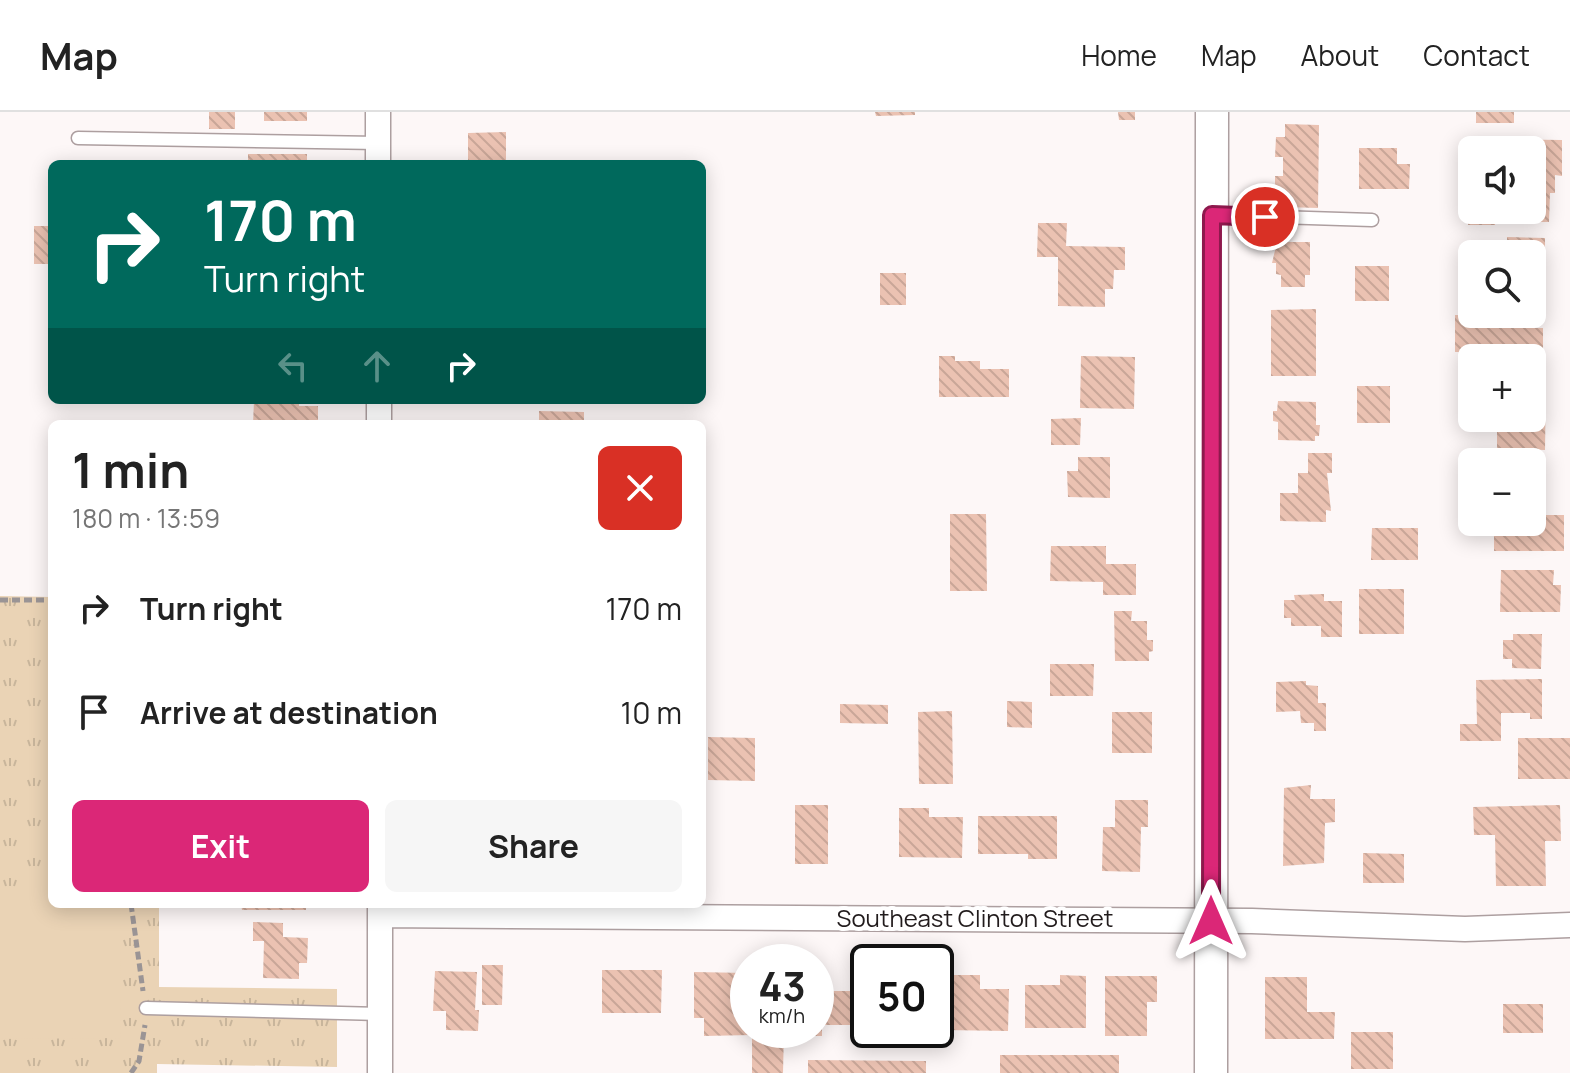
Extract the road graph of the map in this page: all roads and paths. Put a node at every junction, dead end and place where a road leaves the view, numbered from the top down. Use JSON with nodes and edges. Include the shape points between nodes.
{"nodes":[{"id":1,"x":378,"y":112,"type":"edge"},
{"id":2,"x":1212,"y":112,"type":"edge"},
{"id":3,"x":78,"y":138,"type":"dead end"},
{"id":4,"x":378,"y":154,"type":"edge"},
{"id":5,"x":1212,"y":215,"type":"junction"},
{"id":6,"x":1372,"y":220,"type":"dead end"},
{"id":7,"x":0,"y":600,"type":"edge"},
{"id":8,"x":48,"y":600,"type":"edge"},
{"id":9,"x":380,"y":909,"type":"edge"},
{"id":10,"x":1211,"y":921,"type":"junction"},
{"id":11,"x":1570,"y":925,"type":"edge"},
{"id":12,"x":146,"y":1008,"type":"dead end"},
{"id":13,"x":380,"y":1014,"type":"junction"},
{"id":14,"x":380,"y":1073,"type":"edge"},
{"id":15,"x":1211,"y":1073,"type":"edge"}],
"edges":[{"from":1,"to":4,"type":"street"},
{"from":2,"to":5,"type":"main road"},
{"from":3,"to":4,"type":"lane"},
{"from":5,"to":6,"type":"lane"},
{"from":5,"to":10,"type":"main road"},
{"from":7,"to":8,"type":"path"},
{"from":9,"to":10,"type":"street","name":"Southeast Clinton Street"},
{"from":9,"to":13,"type":"street"},
{"from":10,"to":11,"type":"street","name":"Southeast Clinton Street","via":[[1465,929]]},
{"from":10,"to":15,"type":"main road"},
{"from":12,"to":13,"type":"lane"},
{"from":13,"to":14,"type":"street"}]}
